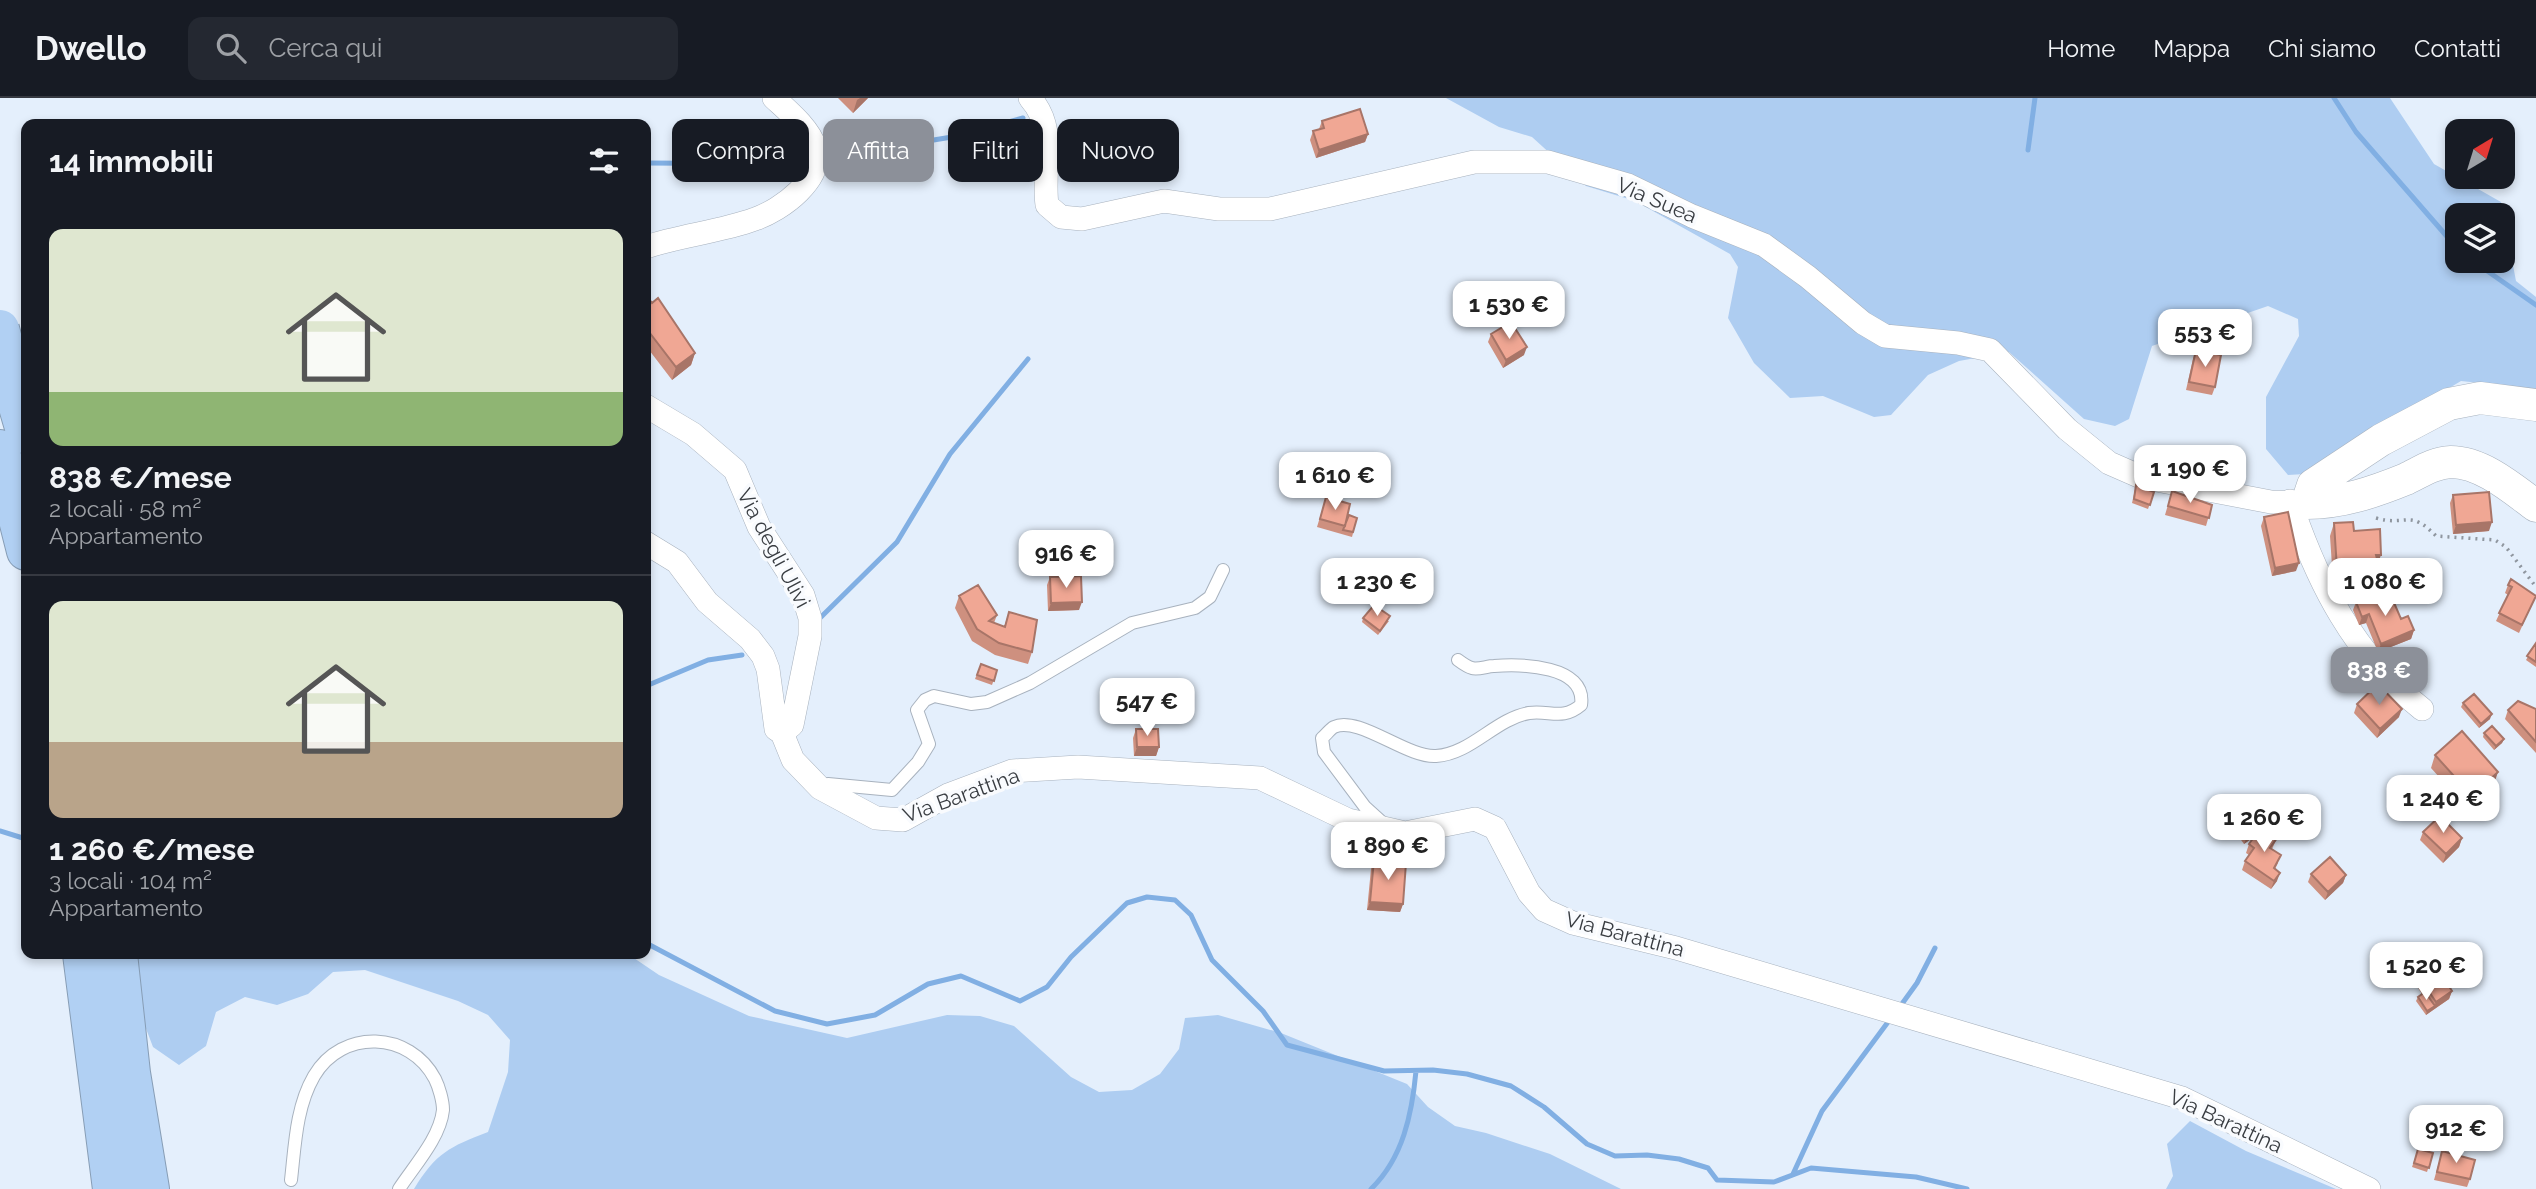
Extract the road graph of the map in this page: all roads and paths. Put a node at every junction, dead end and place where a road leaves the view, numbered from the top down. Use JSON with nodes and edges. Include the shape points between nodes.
{"nodes":[{"id":1,"x":774,"y":98,"type":"edge"},
{"id":2,"x":1030,"y":98,"type":"edge"},
{"id":3,"x":651,"y":246,"type":"edge"},
{"id":4,"x":8,"y":352,"type":"edge"},
{"id":5,"x":2536,"y":405,"type":"edge"},
{"id":6,"x":651,"y":409,"type":"edge"},
{"id":7,"x":9,"y":446,"type":"edge"},
{"id":8,"x":2312,"y":502,"type":"junction"},
{"id":9,"x":2536,"y":506,"type":"edge"},
{"id":10,"x":21,"y":520,"type":"edge"},
{"id":11,"x":651,"y":546,"type":"edge"},
{"id":12,"x":1223,"y":570,"type":"dead end"},
{"id":13,"x":2536,"y":586,"type":"edge"},
{"id":14,"x":1458,"y":660,"type":"dead end"},
{"id":15,"x":2422,"y":709,"type":"dead end"},
{"id":16,"x":782,"y":733,"type":"junction"},
{"id":17,"x":820,"y":788,"type":"junction"},
{"id":18,"x":1388,"y":829,"type":"junction"},
{"id":19,"x":83,"y":959,"type":"edge"},
{"id":20,"x":118,"y":959,"type":"edge"},
{"id":21,"x":114,"y":1078,"type":"junction"},
{"id":22,"x":290,"y":1180,"type":"dead end"},
{"id":23,"x":112,"y":1189,"type":"edge"},
{"id":24,"x":150,"y":1189,"type":"edge"},
{"id":25,"x":399,"y":1189,"type":"edge"},
{"id":26,"x":2369,"y":1189,"type":"edge"}],
"edges":[{"from":1,"to":3,"type":"street","via":[[814,145],[817,159],[806,183],[784,204],[756,219]]},
{"from":2,"to":8,"type":"street","name":"Via Suea","via":[[1042,111],[1049,143],[1046,205],[1061,217],[1082,219],[1164,201],[1219,209],[1270,209],[1474,162],[1548,162],[1628,185],[1764,245],[1885,336],[1990,350],[2067,429],[2109,463],[2141,477],[2271,502]]},
{"from":4,"to":7,"type":"highway"},
{"from":5,"to":8,"type":"street","via":[[2480,398],[2449,404],[2381,440],[2313,485]]},
{"from":6,"to":16,"type":"street","name":"Via degli Ulivi","via":[[693,434],[735,470],[759,527],[803,595],[810,618],[808,654],[792,725]]},
{"from":7,"to":10,"type":"highway"},
{"from":8,"to":9,"type":"street","via":[[2452,462],[2500,481]]},
{"from":8,"to":13,"type":"path","via":[[2391,522],[2412,518],[2423,521],[2437,536],[2495,540],[2506,547]]},
{"from":8,"to":15,"type":"street","via":[[2324,589],[2389,682]]},
{"from":11,"to":16,"type":"street","via":[[677,562],[707,602],[763,656],[772,716]]},
{"from":12,"to":17,"type":"lane","via":[[1210,597],[1195,608],[1132,623],[1030,683],[987,702],[971,704],[934,696],[925,700],[917,710],[929,744],[892,790],[828,784]]},
{"from":14,"to":18,"type":"lane","via":[[1473,669],[1527,665],[1555,671],[1575,682],[1582,694],[1581,705],[1561,716],[1531,713],[1502,724],[1457,752],[1437,756],[1418,755],[1349,725],[1334,727],[1322,738],[1324,752]]},
{"from":16,"to":17,"type":"street","name":"Via Barattina","via":[[793,760]]},
{"from":17,"to":18,"type":"street","name":"Via Barattina","via":[[876,818],[903,820],[948,795],[1012,771],[1078,768],[1260,779],[1348,820]]},
{"from":18,"to":26,"type":"street","name":"Via Barattina","via":[[1405,833],[1475,820],[1494,828],[1529,893],[1544,910],[1573,923],[1676,948],[2182,1098]]},
{"from":19,"to":21,"type":"highway"},
{"from":20,"to":21,"type":"highway"},
{"from":21,"to":23,"type":"highway"},
{"from":21,"to":24,"type":"highway"},
{"from":22,"to":25,"type":"lane","via":[[300,1109],[314,1076],[332,1054],[378,1040],[400,1045],[426,1063],[438,1085],[443,1109],[437,1130]]}]}
